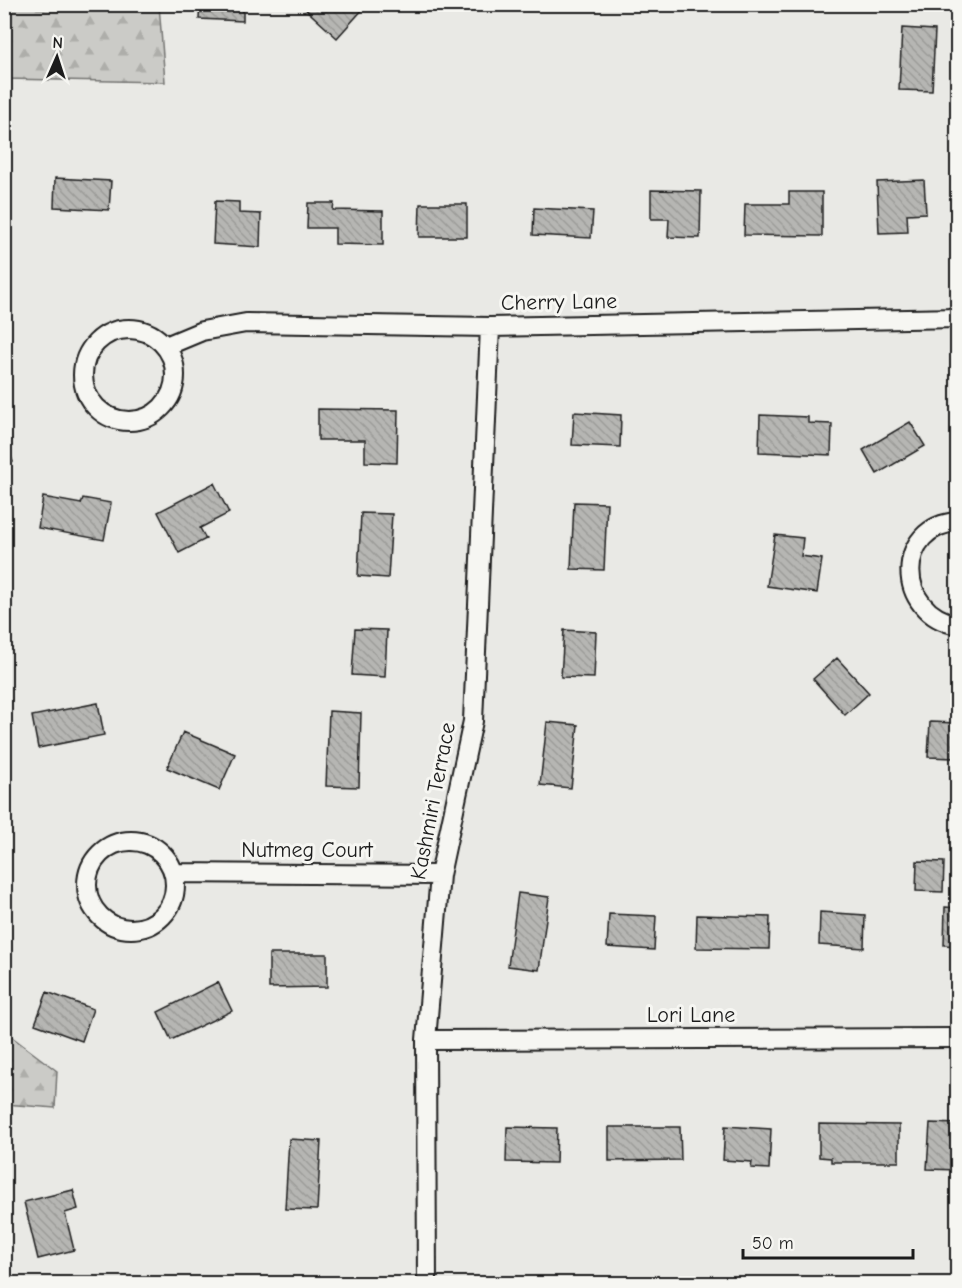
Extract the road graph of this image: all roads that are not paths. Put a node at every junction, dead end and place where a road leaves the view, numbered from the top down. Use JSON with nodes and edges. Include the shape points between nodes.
{"nodes":[{"id":1,"x":957,"y":318,"type":"edge"},
{"id":2,"x":490,"y":327,"type":"junction"},
{"id":3,"x":166,"y":346,"type":"junction"},
{"id":4,"x":957,"y":522,"type":"edge"},
{"id":5,"x":957,"y":624,"type":"edge"},
{"id":6,"x":174,"y":873,"type":"junction"},
{"id":7,"x":440,"y":875,"type":"junction"},
{"id":8,"x":957,"y":1038,"type":"edge"},
{"id":9,"x":426,"y":1040,"type":"junction"},
{"id":10,"x":427,"y":1284,"type":"edge"}],
"edges":[{"from":1,"to":2,"type":"street","name":"Cherry Lane"},
{"from":2,"to":3,"type":"street","name":"Cherry Lane","via":[[246,323],[202,331]]},
{"from":2,"to":7,"type":"street","name":"Kashmiri Terrace","via":[[473,721]]},
{"from":3,"to":3,"type":"street","via":[[154,336],[132,329],[115,331],[96,342],[84,362],[83,381],[97,409],[128,422],[147,419],[163,408],[175,386],[175,366]]},
{"from":4,"to":5,"type":"street","via":[[940,526],[918,544],[910,570],[911,585],[924,609],[940,620]]},
{"from":6,"to":6,"type":"street","via":[[173,900],[166,912],[143,927],[130,929],[110,924],[94,910],[88,898],[86,884],[92,864],[105,848],[118,842],[146,843],[168,860]]},
{"from":6,"to":7,"type":"street","name":"Nutmeg Court"},
{"from":7,"to":9,"type":"street","name":"Kashmiri Terrace"},
{"from":8,"to":9,"type":"street","name":"Lori Lane"},
{"from":9,"to":10,"type":"street","name":"Kashmiri Terrace"}]}
